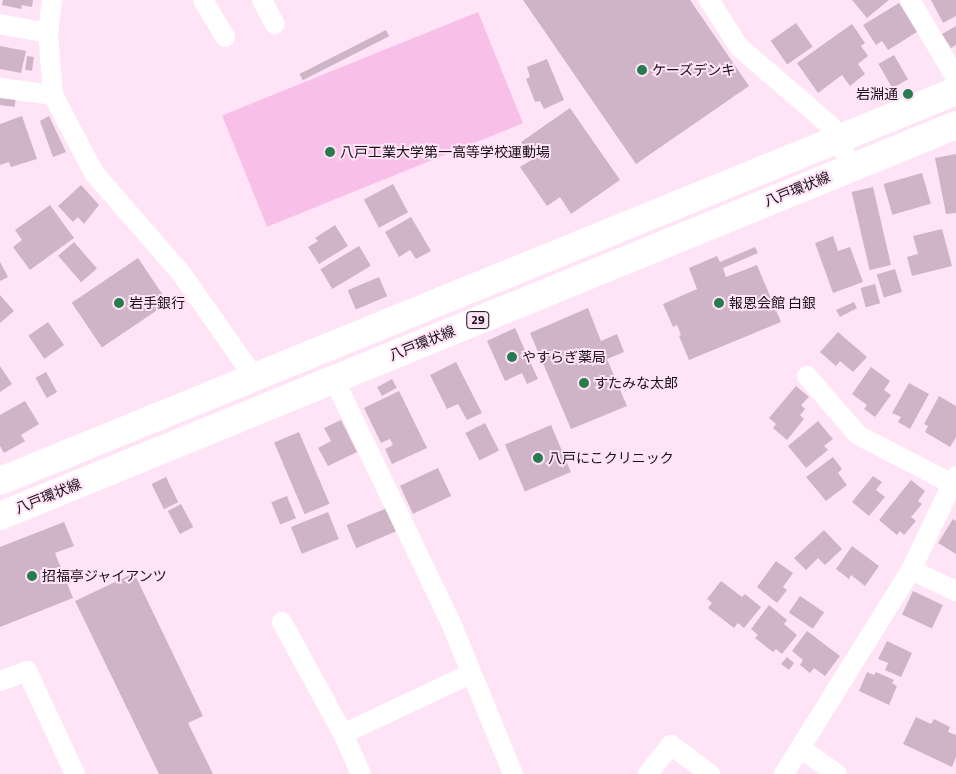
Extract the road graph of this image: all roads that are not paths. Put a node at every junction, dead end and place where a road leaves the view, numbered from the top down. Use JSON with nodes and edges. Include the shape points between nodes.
{"nodes":[{"id":1,"x":52,"y":0,"type":"edge"},
{"id":2,"x":202,"y":0,"type":"edge"},
{"id":3,"x":262,"y":0,"type":"edge"},
{"id":4,"x":709,"y":0,"type":"edge"},
{"id":5,"x":910,"y":0,"type":"edge"},
{"id":6,"x":0,"y":24,"type":"edge"},
{"id":7,"x":275,"y":24,"type":"dead end"},
{"id":8,"x":48,"y":33,"type":"junction"},
{"id":9,"x":225,"y":37,"type":"dead end"},
{"id":10,"x":956,"y":78,"type":"edge"},
{"id":11,"x":0,"y":88,"type":"edge"},
{"id":12,"x":956,"y":90,"type":"edge"},
{"id":13,"x":53,"y":95,"type":"junction"},
{"id":14,"x":956,"y":125,"type":"edge"},
{"id":15,"x":839,"y":138,"type":"junction"},
{"id":16,"x":851,"y":167,"type":"junction"},
{"id":17,"x":807,"y":376,"type":"dead end"},
{"id":18,"x":254,"y":377,"type":"junction"},
{"id":19,"x":334,"y":379,"type":"junction"},
{"id":20,"x":954,"y":480,"type":"edge"},
{"id":21,"x":0,"y":481,"type":"edge"},
{"id":22,"x":0,"y":516,"type":"edge"},
{"id":23,"x":911,"y":570,"type":"junction"},
{"id":24,"x":956,"y":591,"type":"edge"},
{"id":25,"x":282,"y":622,"type":"dead end"},
{"id":26,"x":470,"y":674,"type":"junction"},
{"id":27,"x":0,"y":681,"type":"edge"},
{"id":28,"x":343,"y":734,"type":"junction"},
{"id":29,"x":800,"y":748,"type":"junction"},
{"id":30,"x":76,"y":774,"type":"edge"},
{"id":31,"x":361,"y":774,"type":"edge"},
{"id":32,"x":513,"y":774,"type":"edge"},
{"id":33,"x":648,"y":774,"type":"edge"},
{"id":34,"x":710,"y":774,"type":"edge"},
{"id":35,"x":784,"y":774,"type":"edge"},
{"id":36,"x":837,"y":774,"type":"edge"}],
"edges":[{"from":1,"to":8,"type":"street"},
{"from":2,"to":9,"type":"street"},
{"from":3,"to":7,"type":"street"},
{"from":4,"to":15,"type":"street","via":[[739,47],[831,126]]},
{"from":5,"to":10,"type":"street"},
{"from":6,"to":8,"type":"street"},
{"from":8,"to":13,"type":"street"},
{"from":11,"to":13,"type":"street"},
{"from":12,"to":15,"type":"main road","number":"29"},
{"from":13,"to":18,"type":"street","via":[[94,173],[181,273]]},
{"from":14,"to":16,"type":"main road","name":"八戸環状線","number":"29"},
{"from":15,"to":16,"type":"street"},
{"from":15,"to":18,"type":"main road","number":"29"},
{"from":16,"to":19,"type":"main road","name":"八戸環状線","number":"29"},
{"from":17,"to":20,"type":"street","via":[[858,434]]},
{"from":18,"to":21,"type":"main road","number":"29"},
{"from":19,"to":22,"type":"main road","name":"八戸環状線","number":"29"},
{"from":19,"to":26,"type":"street","via":[[450,623]]},
{"from":20,"to":23,"type":"street"},
{"from":23,"to":24,"type":"street"},
{"from":23,"to":29,"type":"street"},
{"from":25,"to":28,"type":"street"},
{"from":26,"to":28,"type":"street"},
{"from":26,"to":32,"type":"street"},
{"from":27,"to":30,"type":"street","via":[[27,671]]},
{"from":28,"to":31,"type":"street"},
{"from":29,"to":35,"type":"street"},
{"from":29,"to":36,"type":"street"},
{"from":33,"to":34,"type":"street","via":[[671,745]]}]}
